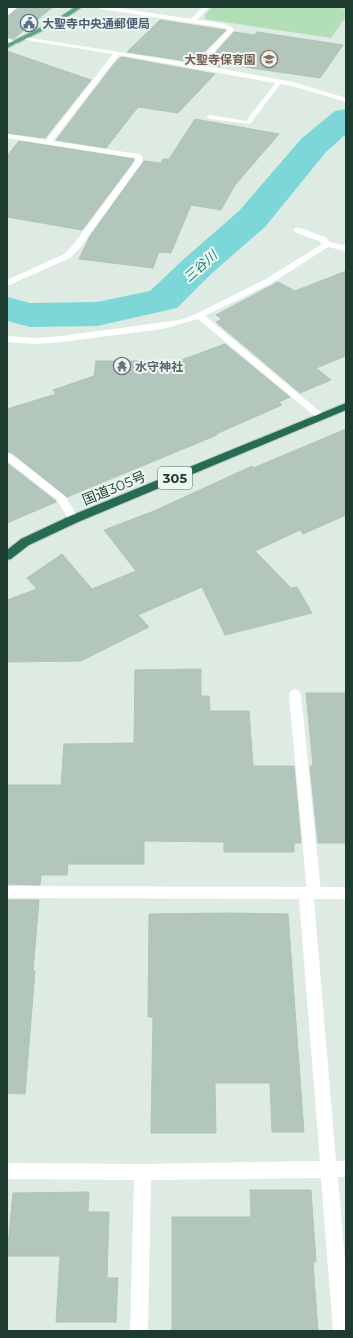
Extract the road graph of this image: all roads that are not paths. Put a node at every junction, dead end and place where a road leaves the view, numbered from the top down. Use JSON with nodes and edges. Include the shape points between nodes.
{"nodes":[{"id":1,"x":79,"y":7,"type":"edge"},
{"id":2,"x":101,"y":7,"type":"edge"},
{"id":3,"x":206,"y":7,"type":"edge"},
{"id":4,"x":192,"y":21,"type":"junction"},
{"id":5,"x":26,"y":38,"type":"junction"},
{"id":6,"x":7,"y":40,"type":"edge"},
{"id":7,"x":15,"y":43,"type":"junction"},
{"id":8,"x":7,"y":46,"type":"edge"},
{"id":9,"x":117,"y":53,"type":"junction"},
{"id":10,"x":198,"y":66,"type":"junction"},
{"id":11,"x":280,"y":82,"type":"junction"},
{"id":12,"x":346,"y":100,"type":"edge"},
{"id":13,"x":210,"y":117,"type":"dead end"},
{"id":14,"x":7,"y":136,"type":"edge"},
{"id":15,"x":49,"y":141,"type":"junction"},
{"id":16,"x":297,"y":230,"type":"dead end"},
{"id":17,"x":327,"y":244,"type":"junction"},
{"id":18,"x":346,"y":249,"type":"edge"},
{"id":19,"x":7,"y":284,"type":"edge"},
{"id":20,"x":199,"y":316,"type":"junction"},
{"id":21,"x":7,"y":339,"type":"edge"},
{"id":22,"x":346,"y":406,"type":"edge"},
{"id":23,"x":321,"y":417,"type":"junction"},
{"id":24,"x":7,"y":456,"type":"edge"},
{"id":25,"x":74,"y":519,"type":"junction"},
{"id":26,"x":7,"y":556,"type":"edge"},
{"id":27,"x":295,"y":694,"type":"dead end"},
{"id":28,"x":7,"y":892,"type":"edge"},
{"id":29,"x":310,"y":893,"type":"junction"},
{"id":30,"x":346,"y":893,"type":"edge"},
{"id":31,"x":329,"y":1169,"type":"junction"},
{"id":32,"x":346,"y":1169,"type":"edge"},
{"id":33,"x":7,"y":1172,"type":"edge"},
{"id":34,"x":143,"y":1172,"type":"junction"},
{"id":35,"x":139,"y":1331,"type":"edge"},
{"id":36,"x":342,"y":1331,"type":"edge"}],
"edges":[{"from":1,"to":5,"type":"main road"},
{"from":2,"to":4,"type":"street"},
{"from":3,"to":4,"type":"street"},
{"from":4,"to":10,"type":"street","via":[[225,26],[231,30]]},
{"from":5,"to":7,"type":"main road"},
{"from":5,"to":9,"type":"street"},
{"from":6,"to":7,"type":"street"},
{"from":7,"to":8,"type":"main road"},
{"from":9,"to":10,"type":"street"},
{"from":9,"to":15,"type":"street"},
{"from":10,"to":11,"type":"street"},
{"from":11,"to":12,"type":"street"},
{"from":11,"to":13,"type":"street","via":[[248,123]]},
{"from":14,"to":15,"type":"street"},
{"from":15,"to":19,"type":"street","via":[[138,156],[139,161],[67,256]]},
{"from":16,"to":17,"type":"street","via":[[322,239]]},
{"from":17,"to":18,"type":"street"},
{"from":17,"to":20,"type":"street","via":[[269,281]]},
{"from":20,"to":21,"type":"street","via":[[162,326],[61,339]]},
{"from":20,"to":23,"type":"street"},
{"from":22,"to":23,"type":"highway","name":"国道305号","number":"305"},
{"from":23,"to":25,"type":"highway","name":"国道305号","number":"305"},
{"from":24,"to":25,"type":"street","via":[[61,498]]},
{"from":25,"to":26,"type":"highway","name":"国道305号","number":"305","via":[[25,542]]},
{"from":27,"to":29,"type":"street"},
{"from":28,"to":29,"type":"street"},
{"from":29,"to":30,"type":"street"},
{"from":29,"to":31,"type":"street"},
{"from":31,"to":32,"type":"street"},
{"from":31,"to":34,"type":"street"},
{"from":31,"to":36,"type":"street"},
{"from":33,"to":34,"type":"street"},
{"from":34,"to":35,"type":"street"}]}
